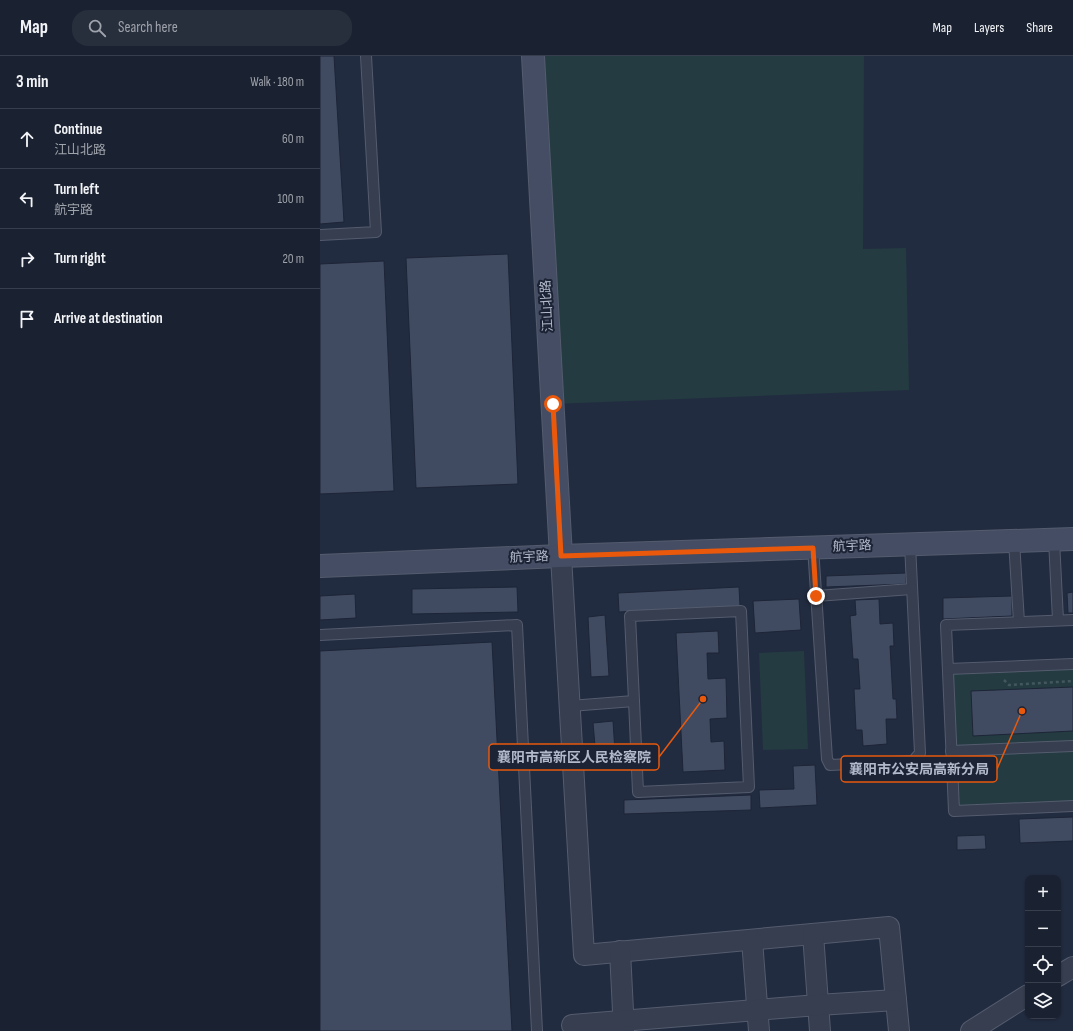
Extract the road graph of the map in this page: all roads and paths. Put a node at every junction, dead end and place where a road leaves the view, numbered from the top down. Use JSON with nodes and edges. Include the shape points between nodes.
{"nodes":[{"id":1,"x":366,"y":56,"type":"edge"},
{"id":2,"x":533,"y":56,"type":"edge"},
{"id":3,"x":320,"y":235,"type":"edge"},
{"id":4,"x":1064,"y":539,"type":"edge"},
{"id":5,"x":1014,"y":541,"type":"junction"},
{"id":6,"x":910,"y":544,"type":"junction"},
{"id":7,"x":813,"y":548,"type":"junction"},
{"id":8,"x":561,"y":556,"type":"junction"},
{"id":9,"x":320,"y":566,"type":"edge"},
{"id":10,"x":912,"y":589,"type":"junction"},
{"id":11,"x":816,"y":596,"type":"junction"},
{"id":12,"x":1058,"y":620,"type":"junction"},
{"id":13,"x":1073,"y":620,"type":"edge"},
{"id":14,"x":1020,"y":622,"type":"junction"},
{"id":15,"x":320,"y":635,"type":"edge"},
{"id":16,"x":1073,"y":664,"type":"edge"},
{"id":17,"x":992,"y":667,"type":"junction"},
{"id":18,"x":948,"y":668,"type":"junction"},
{"id":19,"x":1073,"y":682,"type":"edge"},
{"id":20,"x":634,"y":701,"type":"junction"},
{"id":21,"x":570,"y":706,"type":"junction"},
{"id":22,"x":1073,"y":746,"type":"edge"},
{"id":23,"x":951,"y":751,"type":"junction"},
{"id":24,"x":1073,"y":806,"type":"edge"},
{"id":25,"x":813,"y":934,"type":"junction"},
{"id":26,"x":752,"y":940,"type":"junction"},
{"id":27,"x":620,"y":952,"type":"junction"},
{"id":28,"x":1073,"y":967,"type":"edge"},
{"id":29,"x":1061,"y":974,"type":"edge"},
{"id":30,"x":1025,"y":997,"type":"edge"},
{"id":31,"x":896,"y":1000,"type":"junction"},
{"id":32,"x":818,"y":1005,"type":"junction"},
{"id":33,"x":757,"y":1011,"type":"junction"},
{"id":34,"x":572,"y":1026,"type":"dead end"},
{"id":35,"x":624,"y":1026,"type":"edge"},
{"id":36,"x":536,"y":1031,"type":"edge"},
{"id":37,"x":759,"y":1031,"type":"edge"},
{"id":38,"x":820,"y":1031,"type":"edge"},
{"id":39,"x":899,"y":1031,"type":"edge"},
{"id":40,"x":971,"y":1031,"type":"edge"}],
"edges":[{"from":1,"to":3,"type":"lane","via":[[376,232]]},
{"from":2,"to":8,"type":"street","name":"江山北路"},
{"from":4,"to":5,"type":"street","name":"航宇路"},
{"from":4,"to":12,"type":"lane"},
{"from":5,"to":6,"type":"street","name":"航宇路"},
{"from":5,"to":14,"type":"lane"},
{"from":6,"to":7,"type":"street","name":"航宇路"},
{"from":6,"to":10,"type":"lane"},
{"from":7,"to":8,"type":"street","name":"航宇路"},
{"from":7,"to":11,"type":"lane"},
{"from":8,"to":9,"type":"street","name":"航宇路"},
{"from":8,"to":21,"type":"street"},
{"from":10,"to":11,"type":"lane"},
{"from":10,"to":11,"type":"lane","via":[[920,753],[913,761],[830,765],[826,759]]},
{"from":12,"to":13,"type":"lane"},
{"from":12,"to":14,"type":"lane"},
{"from":14,"to":18,"type":"lane","via":[[946,625]]},
{"from":15,"to":36,"type":"lane","via":[[518,626]]},
{"from":16,"to":17,"type":"lane"},
{"from":17,"to":18,"type":"lane"},
{"from":17,"to":19,"type":"path","via":[[1009,685]]},
{"from":18,"to":23,"type":"lane"},
{"from":20,"to":20,"type":"lane","via":[[638,792],[749,787],[741,611],[630,616]]},
{"from":20,"to":21,"type":"lane"},
{"from":21,"to":27,"type":"street","via":[[584,955]]},
{"from":22,"to":23,"type":"lane"},
{"from":23,"to":24,"type":"lane","via":[[954,811]]},
{"from":25,"to":26,"type":"street"},
{"from":25,"to":31,"type":"street","via":[[889,927]]},
{"from":25,"to":32,"type":"street"},
{"from":26,"to":27,"type":"street"},
{"from":26,"to":33,"type":"street"},
{"from":27,"to":35,"type":"street"},
{"from":28,"to":29,"type":"street"},
{"from":30,"to":40,"type":"street"},
{"from":31,"to":32,"type":"street"},
{"from":31,"to":39,"type":"street"},
{"from":32,"to":33,"type":"street"},
{"from":32,"to":38,"type":"street"},
{"from":33,"to":35,"type":"street"},
{"from":33,"to":37,"type":"street"},
{"from":34,"to":35,"type":"street"}]}
